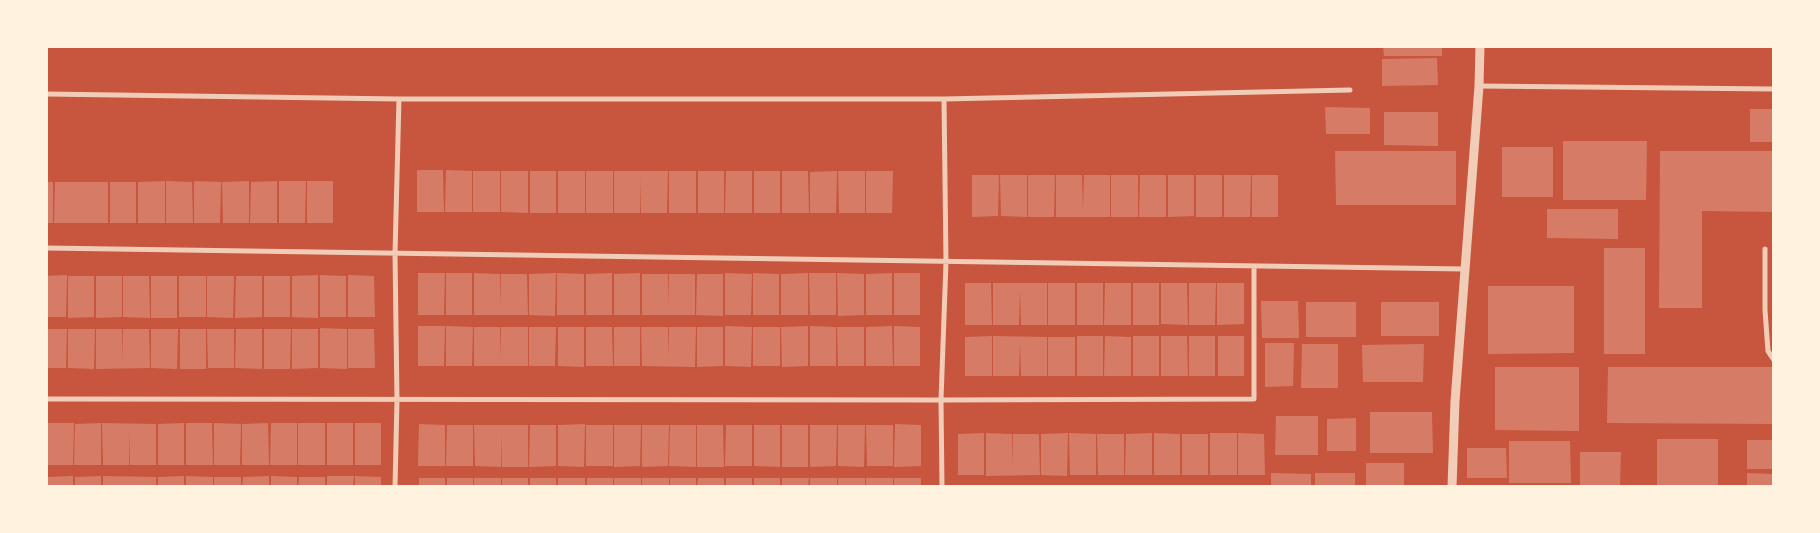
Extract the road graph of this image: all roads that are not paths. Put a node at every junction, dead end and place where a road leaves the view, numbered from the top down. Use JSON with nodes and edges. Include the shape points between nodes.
{"nodes":[{"id":1,"x":1480,"y":46,"type":"edge"},
{"id":2,"x":1479,"y":86,"type":"junction"},
{"id":3,"x":1774,"y":89,"type":"edge"},
{"id":4,"x":1350,"y":90,"type":"dead end"},
{"id":5,"x":46,"y":94,"type":"edge"},
{"id":6,"x":399,"y":99,"type":"junction"},
{"id":7,"x":944,"y":99,"type":"junction"},
{"id":8,"x":46,"y":248,"type":"edge"},
{"id":9,"x":1765,"y":248,"type":"dead end"},
{"id":10,"x":395,"y":254,"type":"junction"},
{"id":11,"x":946,"y":262,"type":"junction"},
{"id":12,"x":1254,"y":266,"type":"junction"},
{"id":13,"x":1464,"y":269,"type":"junction"},
{"id":14,"x":1774,"y":360,"type":"edge"},
{"id":15,"x":46,"y":399,"type":"edge"},
{"id":16,"x":397,"y":400,"type":"junction"},
{"id":17,"x":941,"y":400,"type":"junction"},
{"id":18,"x":395,"y":487,"type":"edge"},
{"id":19,"x":942,"y":487,"type":"edge"},
{"id":20,"x":1452,"y":487,"type":"edge"}],
"edges":[{"from":1,"to":2,"type":"street"},
{"from":2,"to":3,"type":"street"},
{"from":2,"to":13,"type":"street"},
{"from":4,"to":7,"type":"street"},
{"from":5,"to":6,"type":"street"},
{"from":6,"to":7,"type":"street"},
{"from":6,"to":10,"type":"street"},
{"from":7,"to":11,"type":"street"},
{"from":8,"to":10,"type":"street"},
{"from":9,"to":14,"type":"street","via":[[1768,351]]},
{"from":10,"to":11,"type":"street"},
{"from":10,"to":16,"type":"street"},
{"from":11,"to":12,"type":"street"},
{"from":11,"to":17,"type":"street"},
{"from":12,"to":13,"type":"street"},
{"from":12,"to":17,"type":"street","via":[[1254,399]]},
{"from":13,"to":20,"type":"street","via":[[1454,402]]},
{"from":15,"to":16,"type":"street"},
{"from":16,"to":17,"type":"street"},
{"from":16,"to":18,"type":"street"},
{"from":17,"to":19,"type":"street"}]}
